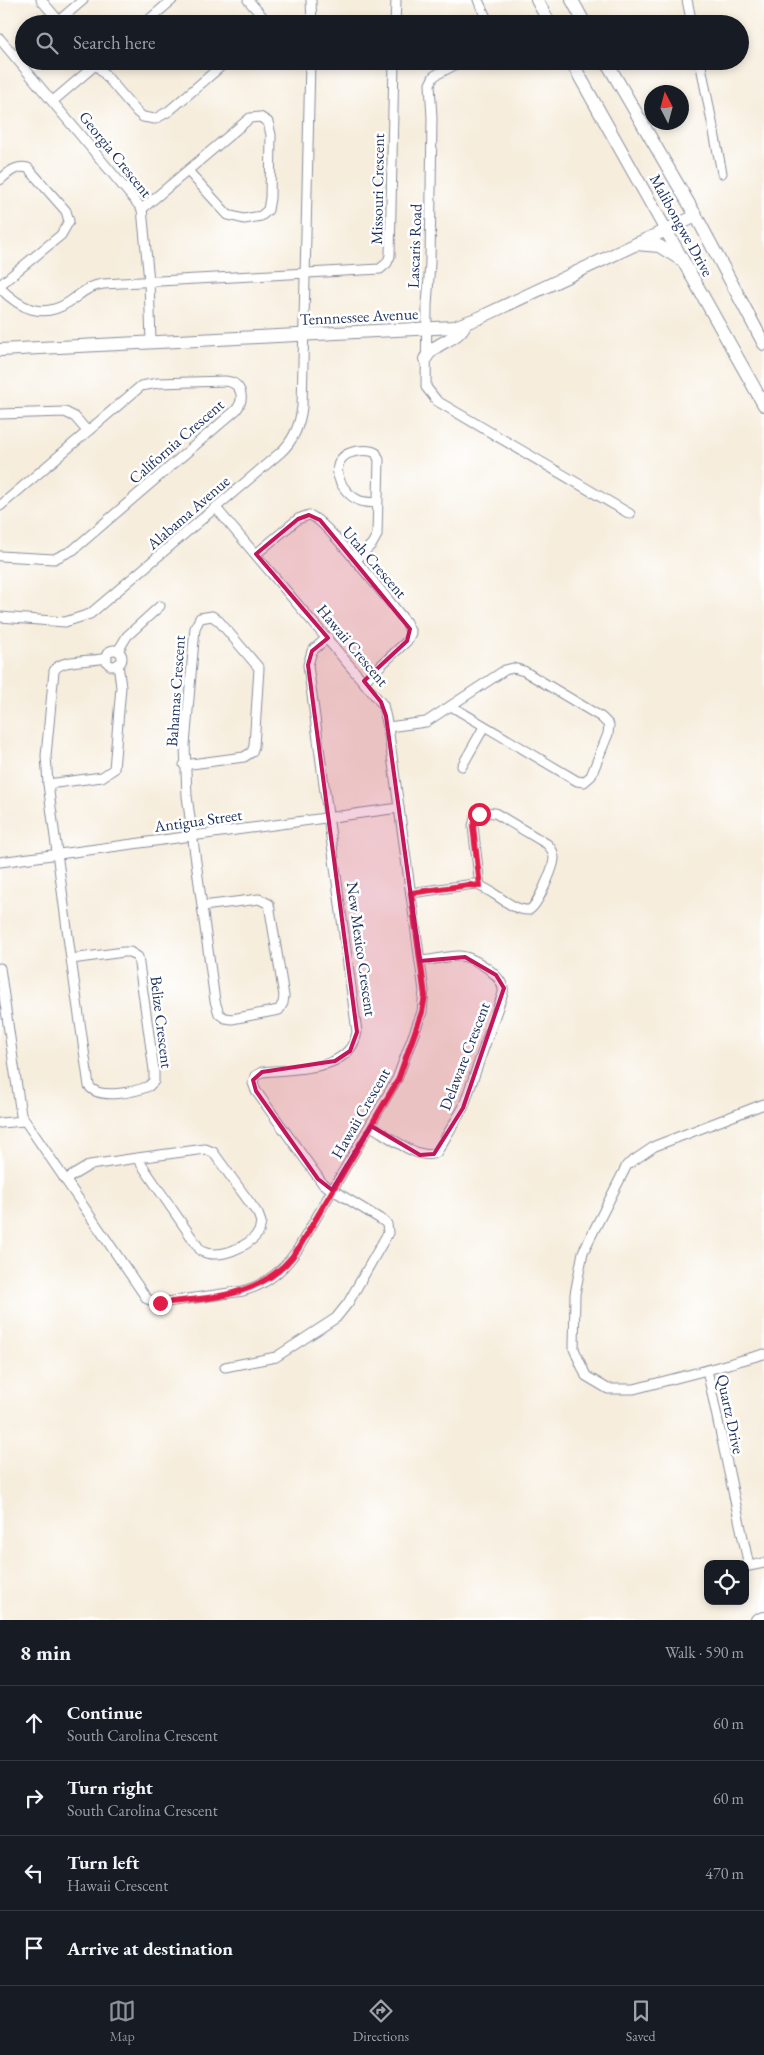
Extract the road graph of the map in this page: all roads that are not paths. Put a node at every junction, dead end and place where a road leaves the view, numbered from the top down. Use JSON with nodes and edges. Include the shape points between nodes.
{"nodes":[{"id":1,"x":41,"y":0,"type":"edge"},
{"id":2,"x":83,"y":0,"type":"edge"},
{"id":3,"x":172,"y":0,"type":"edge"},
{"id":4,"x":248,"y":0,"type":"edge"},
{"id":5,"x":312,"y":0,"type":"edge"},
{"id":6,"x":396,"y":0,"type":"edge"},
{"id":7,"x":478,"y":0,"type":"edge"},
{"id":8,"x":537,"y":0,"type":"edge"},
{"id":9,"x":572,"y":0,"type":"edge"},
{"id":10,"x":687,"y":0,"type":"edge"},
{"id":11,"x":52,"y":15,"type":"edge"},
{"id":12,"x":65,"y":15,"type":"edge"},
{"id":13,"x":154,"y":15,"type":"edge"},
{"id":14,"x":261,"y":15,"type":"edge"},
{"id":15,"x":312,"y":15,"type":"edge"},
{"id":16,"x":395,"y":15,"type":"edge"},
{"id":17,"x":485,"y":15,"type":"edge"},
{"id":18,"x":545,"y":15,"type":"edge"},
{"id":19,"x":580,"y":15,"type":"edge"},
{"id":20,"x":690,"y":15,"type":"edge"},
{"id":21,"x":0,"y":39,"type":"edge"},
{"id":22,"x":15,"y":56,"type":"edge"},
{"id":23,"x":27,"y":70,"type":"edge"},
{"id":24,"x":90,"y":70,"type":"edge"},
{"id":25,"x":104,"y":70,"type":"edge"},
{"id":26,"x":217,"y":70,"type":"edge"},
{"id":27,"x":310,"y":70,"type":"edge"},
{"id":28,"x":394,"y":70,"type":"edge"},
{"id":29,"x":445,"y":70,"type":"edge"},
{"id":30,"x":577,"y":70,"type":"edge"},
{"id":31,"x":611,"y":70,"type":"edge"},
{"id":32,"x":702,"y":70,"type":"edge"},
{"id":33,"x":53,"y":101,"type":"junction"},
{"id":34,"x":188,"y":171,"type":"junction"},
{"id":35,"x":722,"y":173,"type":"dead end"},
{"id":36,"x":0,"y":180,"type":"edge"},
{"id":37,"x":142,"y":209,"type":"junction"},
{"id":38,"x":696,"y":216,"type":"junction"},
{"id":39,"x":665,"y":229,"type":"junction"},
{"id":40,"x":632,"y":244,"type":"junction"},
{"id":41,"x":684,"y":261,"type":"junction"},
{"id":42,"x":306,"y":273,"type":"junction"},
{"id":43,"x":149,"y":281,"type":"junction"},
{"id":44,"x":0,"y":286,"type":"edge"},
{"id":45,"x":465,"y":324,"type":"junction"},
{"id":46,"x":426,"y":329,"type":"junction"},
{"id":47,"x":304,"y":335,"type":"junction"},
{"id":48,"x":151,"y":342,"type":"junction"},
{"id":49,"x":764,"y":344,"type":"edge"},
{"id":50,"x":0,"y":350,"type":"edge"},
{"id":51,"x":425,"y":359,"type":"junction"},
{"id":52,"x":764,"y":405,"type":"edge"},
{"id":53,"x":0,"y":414,"type":"edge"},
{"id":54,"x":87,"y":431,"type":"junction"},
{"id":55,"x":378,"y":502,"type":"junction"},
{"id":56,"x":0,"y":506,"type":"edge"},
{"id":57,"x":216,"y":508,"type":"junction"},
{"id":58,"x":630,"y":514,"type":"dead end"},
{"id":59,"x":256,"y":554,"type":"junction"},
{"id":60,"x":0,"y":556,"type":"edge"},
{"id":61,"x":355,"y":561,"type":"junction"},
{"id":62,"x":160,"y":606,"type":"dead end"},
{"id":63,"x":0,"y":617,"type":"edge"},
{"id":64,"x":328,"y":638,"type":"junction"},
{"id":65,"x":118,"y":651,"type":"junction"},
{"id":66,"x":107,"y":658,"type":"junction"},
{"id":67,"x":118,"y":664,"type":"junction"},
{"id":68,"x":364,"y":681,"type":"junction"},
{"id":69,"x":450,"y":706,"type":"junction"},
{"id":70,"x":388,"y":727,"type":"junction"},
{"id":71,"x":484,"y":727,"type":"junction"},
{"id":72,"x":184,"y":765,"type":"junction"},
{"id":73,"x":462,"y":766,"type":"dead end"},
{"id":74,"x":48,"y":784,"type":"junction"},
{"id":75,"x":399,"y":808,"type":"junction"},
{"id":76,"x":329,"y":818,"type":"junction"},
{"id":77,"x":192,"y":836,"type":"junction"},
{"id":78,"x":56,"y":855,"type":"junction"},
{"id":79,"x":0,"y":862,"type":"edge"},
{"id":80,"x":480,"y":886,"type":"junction"},
{"id":81,"x":411,"y":893,"type":"junction"},
{"id":82,"x":203,"y":906,"type":"junction"},
{"id":83,"x":71,"y":959,"type":"junction"},
{"id":84,"x":420,"y":961,"type":"junction"},
{"id":85,"x":0,"y":968,"type":"edge"},
{"id":86,"x":764,"y":1104,"type":"edge"},
{"id":87,"x":764,"y":1109,"type":"edge"},
{"id":88,"x":753,"y":1110,"type":"junction"},
{"id":89,"x":24,"y":1121,"type":"junction"},
{"id":90,"x":0,"y":1123,"type":"edge"},
{"id":91,"x":371,"y":1126,"type":"junction"},
{"id":92,"x":137,"y":1158,"type":"junction"},
{"id":93,"x":65,"y":1180,"type":"junction"},
{"id":94,"x":332,"y":1190,"type":"junction"},
{"id":95,"x":764,"y":1354,"type":"edge"},
{"id":96,"x":225,"y":1367,"type":"dead end"},
{"id":97,"x":707,"y":1370,"type":"junction"},
{"id":98,"x":764,"y":1563,"type":"edge"},
{"id":99,"x":764,"y":1618,"type":"edge"},
{"id":100,"x":757,"y":1620,"type":"edge"}],
"edges":[{"from":1,"to":11,"type":"street"},
{"from":2,"to":12,"type":"street"},
{"from":3,"to":13,"type":"street"},
{"from":4,"to":14,"type":"street"},
{"from":5,"to":15,"type":"street"},
{"from":6,"to":16,"type":"street"},
{"from":7,"to":17,"type":"street"},
{"from":8,"to":18,"type":"main road"},
{"from":9,"to":19,"type":"main road"},
{"from":10,"to":20,"type":"street"},
{"from":21,"to":22,"type":"street","name":"Georgia Crescent"},
{"from":23,"to":33,"type":"street","name":"Georgia Crescent"},
{"from":24,"to":33,"type":"street"},
{"from":25,"to":26,"type":"street","via":[[137,112],[155,119],[166,114]]},
{"from":27,"to":42,"type":"street","name":"Alabama Avenue"},
{"from":28,"to":42,"type":"street","name":"Missouri Crescent","via":[[388,261],[374,270]]},
{"from":29,"to":46,"type":"street","name":"Lascaris Road","via":[[434,76],[430,84],[430,263]]},
{"from":30,"to":39,"type":"main road","name":"Malibongwe Drive"},
{"from":31,"to":38,"type":"main road","name":"Malibongwe Drive"},
{"from":32,"to":35,"type":"street"},
{"from":33,"to":37,"type":"street","name":"Georgia Crescent"},
{"from":34,"to":34,"type":"street","via":[[228,215],[244,219],[260,216],[268,210],[270,198],[271,135],[268,122],[260,117],[250,118]]},
{"from":34,"to":37,"type":"street"},
{"from":36,"to":44,"type":"street","via":[[13,169],[28,168],[66,212],[69,222],[61,235]]},
{"from":37,"to":43,"type":"street","name":"Georgia Crescent"},
{"from":38,"to":39,"type":"main road","name":"Tennnessee Avenue"},
{"from":38,"to":49,"type":"main road","name":"Malibongwe Drive"},
{"from":39,"to":40,"type":"main road","name":"Tennnessee Avenue"},
{"from":39,"to":41,"type":"main road","name":"Malibongwe Drive"},
{"from":40,"to":41,"type":"main road","via":[[659,246]]},
{"from":40,"to":45,"type":"main road","name":"Tennnessee Avenue"},
{"from":41,"to":52,"type":"main road","name":"Malibongwe Drive"},
{"from":42,"to":43,"type":"street"},
{"from":42,"to":47,"type":"street","name":"Alabama Avenue"},
{"from":43,"to":44,"type":"street","via":[[95,285],[63,305],[42,310],[20,306]]},
{"from":43,"to":48,"type":"street","name":"Georgia Crescent"},
{"from":45,"to":46,"type":"main road","name":"Tennnessee Avenue"},
{"from":45,"to":51,"type":"main road","via":[[456,336],[432,348]]},
{"from":46,"to":47,"type":"main road","name":"Tennnessee Avenue"},
{"from":46,"to":51,"type":"street","name":"Lascaris Road"},
{"from":47,"to":48,"type":"main road","name":"Tennnessee Avenue"},
{"from":47,"to":57,"type":"street","name":"Alabama Avenue","via":[[302,411],[296,431],[284,450]]},
{"from":48,"to":50,"type":"main road","name":"Tennnessee Avenue"},
{"from":51,"to":58,"type":"street","name":"Lascaris Road","via":[[426,387],[437,401]]},
{"from":53,"to":54,"type":"street","via":[[65,412],[75,417]]},
{"from":54,"to":56,"type":"street","name":"California Crescent"},
{"from":54,"to":60,"type":"street","name":"California Crescent","via":[[133,391],[146,384],[230,381],[238,386],[241,394],[236,410],[73,550],[54,559]]},
{"from":55,"to":55,"type":"street","via":[[379,460],[376,453],[357,451],[343,456],[336,469],[345,488],[358,500]]},
{"from":55,"to":61,"type":"street","via":[[376,538]]},
{"from":57,"to":59,"type":"street","name":"Hawaii Crescent"},
{"from":57,"to":63,"type":"street","name":"Alabama Avenue","via":[[90,614],[58,622]]},
{"from":59,"to":61,"type":"street","name":"Utah Crescent","via":[[298,518],[309,515],[320,520]]},
{"from":59,"to":64,"type":"street","name":"Hawaii Crescent"},
{"from":61,"to":68,"type":"street","name":"Utah Crescent","via":[[410,629],[408,641]]},
{"from":62,"to":65,"type":"street","via":[[127,636]]},
{"from":64,"to":68,"type":"street","name":"Hawaii Crescent"},
{"from":64,"to":76,"type":"street","via":[[312,651],[308,665]]},
{"from":65,"to":66,"type":"street","via":[[110,651]]},
{"from":65,"to":67,"type":"street","via":[[122,657]]},
{"from":66,"to":67,"type":"street","via":[[111,665]]},
{"from":66,"to":74,"type":"street","name":"Belize Crescent","via":[[64,662],[54,671],[46,756]]},
{"from":67,"to":74,"type":"street","via":[[121,687],[114,769],[102,777]]},
{"from":68,"to":70,"type":"street","name":"Hawaii Crescent","via":[[381,702]]},
{"from":69,"to":70,"type":"street","via":[[426,722]]},
{"from":69,"to":71,"type":"street"},
{"from":69,"to":71,"type":"street","via":[[513,668],[524,670],[601,716],[609,728],[591,776],[581,782]]},
{"from":70,"to":75,"type":"street","name":"Hawaii Crescent"},
{"from":71,"to":73,"type":"street"},
{"from":72,"to":72,"type":"street","name":"Bahamas Crescent","via":[[195,628],[200,618],[212,616],[259,668],[254,746],[252,752],[244,757]]},
{"from":72,"to":77,"type":"street","name":"Bahamas Crescent"},
{"from":74,"to":78,"type":"street","name":"Belize Crescent"},
{"from":75,"to":76,"type":"street","name":"Antigua Street"},
{"from":75,"to":81,"type":"street","name":"Hawaii Crescent"},
{"from":76,"to":77,"type":"street","name":"Antigua Street"},
{"from":76,"to":94,"type":"street","name":"New Mexico Crescent","via":[[357,1020],[356,1037],[350,1051],[335,1061],[262,1072],[255,1076],[253,1083],[318,1179]]},
{"from":77,"to":78,"type":"street","name":"Antigua Street"},
{"from":77,"to":82,"type":"street","name":"Bahamas Crescent"},
{"from":78,"to":79,"type":"street","name":"Antigua Street"},
{"from":78,"to":83,"type":"street","name":"Belize Crescent"},
{"from":80,"to":80,"type":"street","via":[[520,909],[532,909],[554,862],[552,850],[495,814],[482,812],[475,818],[473,826]]},
{"from":80,"to":81,"type":"street"},
{"from":81,"to":84,"type":"street","name":"Hawaii Crescent"},
{"from":82,"to":82,"type":"street","name":"Bahamas Crescent","via":[[219,1014],[232,1019],[279,1010],[284,996],[272,912],[267,902],[258,899]]},
{"from":83,"to":83,"type":"street","name":"Belize Crescent","via":[[130,952],[138,957],[154,1070],[154,1081],[149,1086],[103,1094],[89,1086]]},
{"from":84,"to":91,"type":"street","name":"Hawaii Crescent","via":[[425,996],[422,1012],[400,1074]]},
{"from":84,"to":91,"type":"street","name":"Delaware Crescent","via":[[456,956],[468,958],[500,978],[503,993],[463,1108],[437,1152],[420,1155]]},
{"from":85,"to":89,"type":"street","name":"Hawaii Crescent","via":[[18,1105]]},
{"from":86,"to":88,"type":"street"},
{"from":87,"to":88,"type":"street"},
{"from":88,"to":97,"type":"street","via":[[655,1146],[627,1165],[583,1252],[575,1294],[574,1349],[586,1376],[608,1388],[634,1388]]},
{"from":89,"to":90,"type":"street"},
{"from":89,"to":93,"type":"street","name":"Hawaii Crescent"},
{"from":91,"to":94,"type":"street","name":"Hawaii Crescent"},
{"from":92,"to":92,"type":"street","via":[[201,1251],[209,1254],[235,1250],[259,1232],[261,1222],[258,1214],[213,1152],[204,1150]]},
{"from":92,"to":93,"type":"street","via":[[90,1166]]},
{"from":93,"to":94,"type":"street","name":"Hawaii Crescent","via":[[144,1296],[160,1303],[250,1289],[272,1276],[289,1262]]},
{"from":94,"to":96,"type":"street","via":[[382,1220],[388,1228],[385,1242],[336,1318],[280,1355]]},
{"from":95,"to":97,"type":"street","name":"Quartz Drive"},
{"from":97,"to":98,"type":"street","name":"Quartz Drive","via":[[749,1566]]},
{"from":99,"to":100,"type":"main road"}]}
